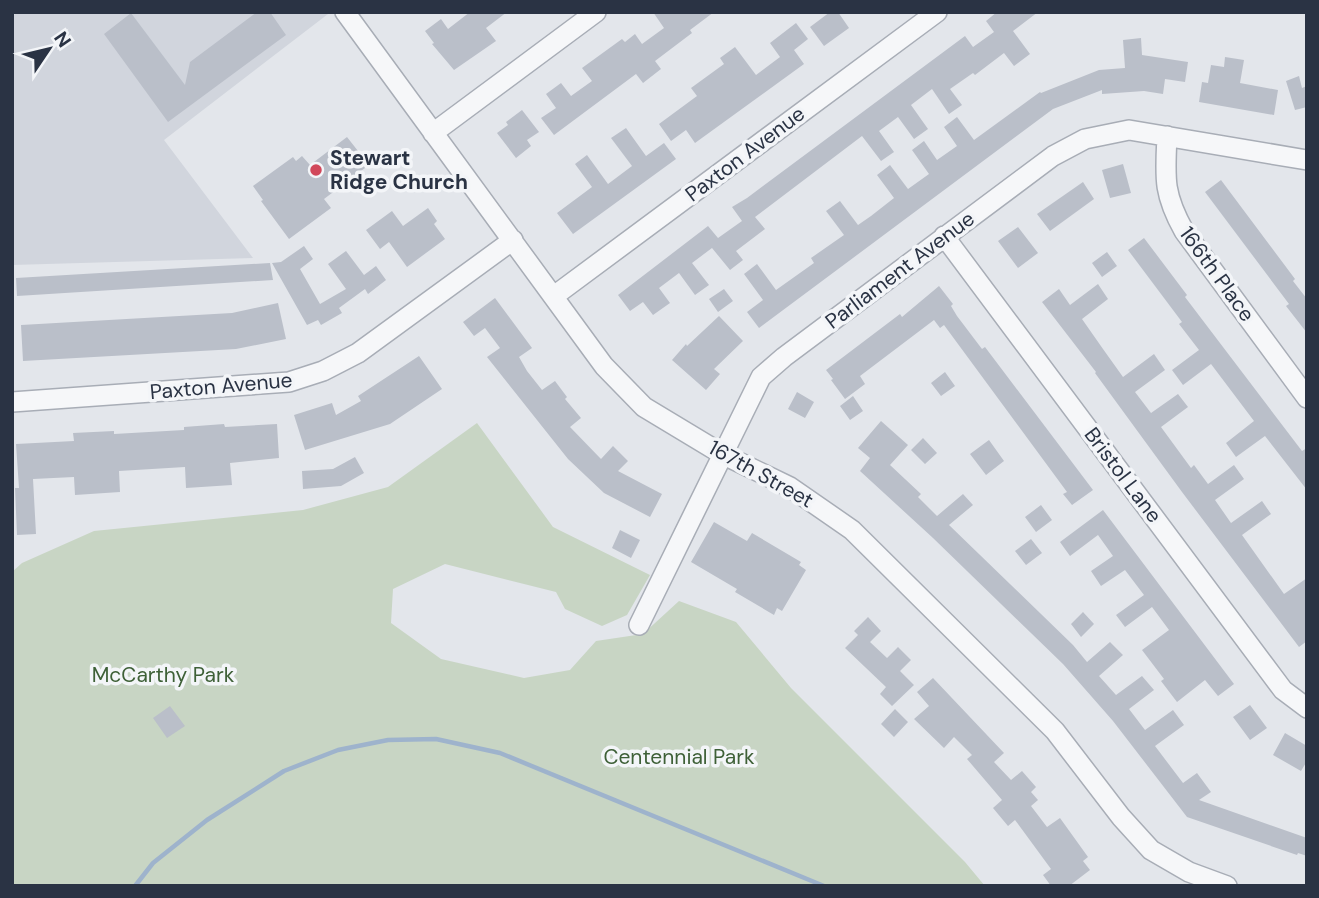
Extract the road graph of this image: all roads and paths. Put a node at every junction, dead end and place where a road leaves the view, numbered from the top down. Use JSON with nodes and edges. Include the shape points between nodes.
{"nodes":[{"id":1,"x":345,"y":12,"type":"edge"},
{"id":2,"x":596,"y":12,"type":"edge"},
{"id":3,"x":937,"y":12,"type":"edge"},
{"id":4,"x":433,"y":132,"type":"junction"},
{"id":5,"x":1167,"y":136,"type":"junction"},
{"id":6,"x":1307,"y":160,"type":"edge"},
{"id":7,"x":944,"y":236,"type":"junction"},
{"id":8,"x":513,"y":240,"type":"junction"},
{"id":9,"x":554,"y":296,"type":"junction"},
{"id":10,"x":1307,"y":398,"type":"edge"},
{"id":11,"x":12,"y":402,"type":"edge"},
{"id":12,"x":722,"y":454,"type":"junction"},
{"id":13,"x":639,"y":625,"type":"dead end"},
{"id":14,"x":1307,"y":708,"type":"edge"},
{"id":15,"x":1227,"y":886,"type":"edge"}],
"edges":[{"from":1,"to":4,"type":"street","name":"167th Street"},
{"from":2,"to":4,"type":"street"},
{"from":3,"to":9,"type":"street","name":"Paxton Avenue"},
{"from":4,"to":8,"type":"street","name":"167th Street"},
{"from":5,"to":6,"type":"street","name":"Parliament Avenue"},
{"from":5,"to":7,"type":"street","name":"Parliament Avenue","via":[[1129,130],[1085,139],[1053,156]]},
{"from":5,"to":10,"type":"street","name":"166th Place","via":[[1165,182],[1173,211]]},
{"from":7,"to":12,"type":"street","name":"Parliament Avenue","via":[[761,377]]},
{"from":7,"to":14,"type":"street","name":"Bristol Lane","via":[[1283,690]]},
{"from":8,"to":9,"type":"street","name":"167th Street"},
{"from":8,"to":11,"type":"street","name":"Paxton Avenue","via":[[358,354],[289,382]]},
{"from":9,"to":12,"type":"street","name":"167th Street","via":[[604,366],[644,407]]},
{"from":12,"to":13,"type":"street","name":"Parliament Avenue"},
{"from":12,"to":15,"type":"street","name":"167th Street","via":[[790,487],[852,530],[1023,696],[1151,850],[1189,872]]}]}
